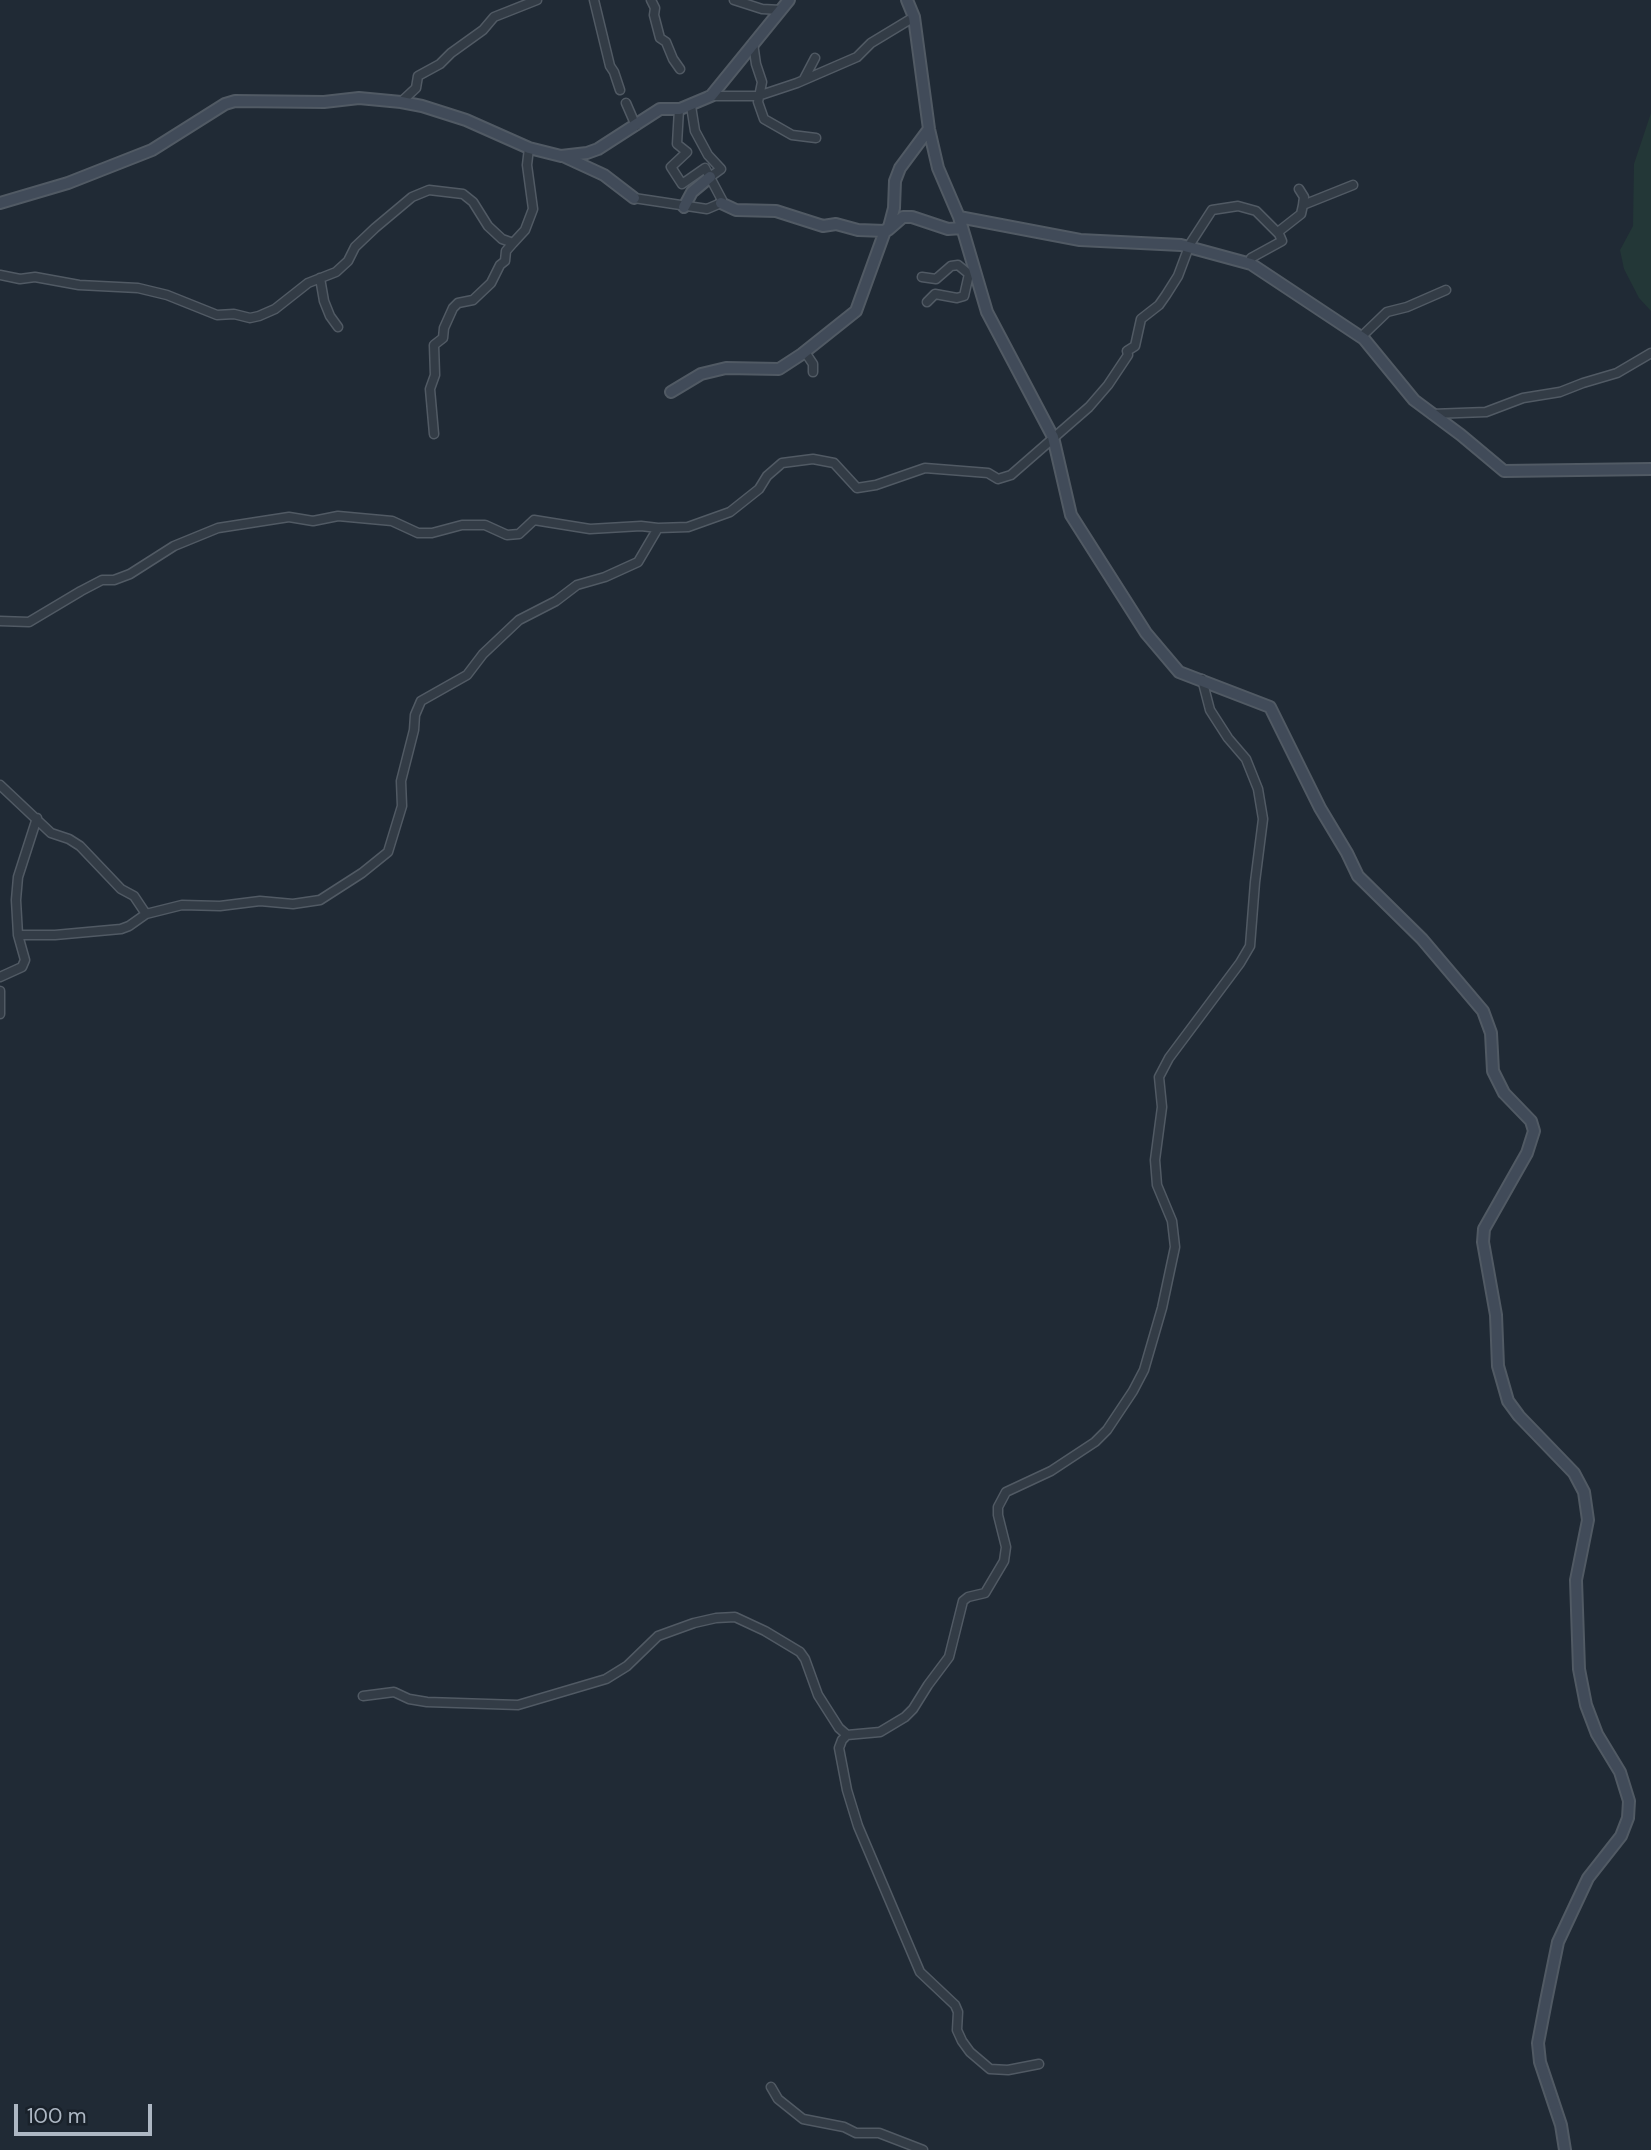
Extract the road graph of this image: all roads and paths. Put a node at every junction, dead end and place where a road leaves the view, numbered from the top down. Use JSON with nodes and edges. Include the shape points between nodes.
{"nodes":[{"id":1,"x":537,"y":0,"type":"edge"},
{"id":2,"x":594,"y":0,"type":"edge"},
{"id":3,"x":651,"y":0,"type":"edge"},
{"id":4,"x":734,"y":0,"type":"edge"},
{"id":5,"x":789,"y":0,"type":"edge"},
{"id":6,"x":907,"y":0,"type":"edge"},
{"id":7,"x":781,"y":10,"type":"junction"},
{"id":8,"x":914,"y":17,"type":"junction"},
{"id":9,"x":753,"y":43,"type":"junction"},
{"id":10,"x":816,"y":58,"type":"dead end"},
{"id":11,"x":680,"y":69,"type":"dead end"},
{"id":12,"x":802,"y":81,"type":"junction"},
{"id":13,"x":620,"y":90,"type":"dead end"},
{"id":14,"x":709,"y":96,"type":"junction"},
{"id":15,"x":758,"y":96,"type":"junction"},
{"id":16,"x":401,"y":102,"type":"junction"},
{"id":17,"x":626,"y":103,"type":"dead end"},
{"id":18,"x":685,"y":107,"type":"junction"},
{"id":19,"x":636,"y":125,"type":"junction"},
{"id":20,"x":929,"y":129,"type":"junction"},
{"id":21,"x":816,"y":138,"type":"dead end"},
{"id":22,"x":529,"y":148,"type":"junction"},
{"id":23,"x":561,"y":156,"type":"junction"},
{"id":24,"x":710,"y":177,"type":"junction"},
{"id":25,"x":1353,"y":185,"type":"dead end"},
{"id":26,"x":1299,"y":189,"type":"dead end"},
{"id":27,"x":634,"y":198,"type":"joint"},
{"id":28,"x":0,"y":203,"type":"edge"},
{"id":29,"x":721,"y":203,"type":"junction"},
{"id":30,"x":1303,"y":205,"type":"junction"},
{"id":31,"x":684,"y":207,"type":"junction"},
{"id":32,"x":961,"y":222,"type":"junction"},
{"id":33,"x":887,"y":231,"type":"junction"},
{"id":34,"x":1278,"y":232,"type":"junction"},
{"id":35,"x":513,"y":243,"type":"junction"},
{"id":36,"x":1188,"y":247,"type":"junction"},
{"id":37,"x":1251,"y":264,"type":"junction"},
{"id":38,"x":972,"y":274,"type":"junction"},
{"id":39,"x":0,"y":275,"type":"edge"},
{"id":40,"x":922,"y":277,"type":"dead end"},
{"id":41,"x":320,"y":278,"type":"junction"},
{"id":42,"x":1446,"y":290,"type":"dead end"},
{"id":43,"x":927,"y":302,"type":"dead end"},
{"id":44,"x":338,"y":327,"type":"dead end"},
{"id":45,"x":1361,"y":337,"type":"junction"},
{"id":46,"x":805,"y":352,"type":"junction"},
{"id":47,"x":1651,"y":353,"type":"edge"},
{"id":48,"x":813,"y":372,"type":"dead end"},
{"id":49,"x":671,"y":391,"type":"dead end"},
{"id":50,"x":1432,"y":414,"type":"junction"},
{"id":51,"x":434,"y":434,"type":"dead end"},
{"id":52,"x":1053,"y":438,"type":"junction"},
{"id":53,"x":1651,"y":469,"type":"edge"},
{"id":54,"x":658,"y":528,"type":"junction"},
{"id":55,"x":0,"y":621,"type":"edge"},
{"id":56,"x":1202,"y":680,"type":"junction"},
{"id":57,"x":0,"y":785,"type":"edge"},
{"id":58,"x":37,"y":818,"type":"junction"},
{"id":59,"x":146,"y":914,"type":"junction"},
{"id":60,"x":18,"y":935,"type":"junction"},
{"id":61,"x":0,"y":976,"type":"edge"},
{"id":62,"x":0,"y":991,"type":"edge"},
{"id":63,"x":0,"y":1014,"type":"edge"},
{"id":64,"x":363,"y":1696,"type":"dead end"},
{"id":65,"x":847,"y":1735,"type":"junction"},
{"id":66,"x":1039,"y":2064,"type":"dead end"},
{"id":67,"x":771,"y":2087,"type":"dead end"},
{"id":68,"x":923,"y":2150,"type":"edge"},
{"id":69,"x":1565,"y":2150,"type":"edge"}],
"edges":[{"from":1,"to":16,"type":"street","via":[[494,18],[440,64],[418,76],[416,88]]},
{"from":2,"to":13,"type":"street"},
{"from":3,"to":11,"type":"street","via":[[660,38]]},
{"from":4,"to":7,"type":"street"},
{"from":5,"to":7,"type":"street"},
{"from":6,"to":8,"type":"street"},
{"from":7,"to":9,"type":"street"},
{"from":8,"to":12,"type":"street","via":[[857,57]]},
{"from":8,"to":20,"type":"street"},
{"from":9,"to":14,"type":"street"},
{"from":9,"to":15,"type":"street","via":[[762,82]]},
{"from":10,"to":12,"type":"street"},
{"from":12,"to":15,"type":"street"},
{"from":14,"to":15,"type":"street"},
{"from":14,"to":18,"type":"street"},
{"from":15,"to":21,"type":"street","via":[[764,119],[793,135]]},
{"from":16,"to":22,"type":"street","via":[[466,120]]},
{"from":16,"to":28,"type":"street","via":[[359,98],[235,101],[152,150],[68,183]]},
{"from":17,"to":19,"type":"street"},
{"from":18,"to":19,"type":"street","via":[[660,109]]},
{"from":18,"to":24,"type":"street","via":[[708,155],[721,169]]},
{"from":18,"to":24,"type":"street","via":[[677,144],[687,152],[671,167],[682,184],[705,168]]},
{"from":19,"to":23,"type":"street","via":[[598,149]]},
{"from":20,"to":32,"type":"street","via":[[938,168]]},
{"from":20,"to":33,"type":"street","via":[[900,168]]},
{"from":22,"to":23,"type":"street"},
{"from":22,"to":35,"type":"street","via":[[533,209],[525,230]]},
{"from":23,"to":27,"type":"street","via":[[604,175]]},
{"from":24,"to":29,"type":"street"},
{"from":24,"to":31,"type":"street","via":[[692,192]]},
{"from":25,"to":30,"type":"street"},
{"from":26,"to":30,"type":"street"},
{"from":27,"to":31,"type":"street"},
{"from":29,"to":31,"type":"street","via":[[707,209]]},
{"from":29,"to":33,"type":"street","via":[[736,210],[776,211],[823,226]]},
{"from":30,"to":34,"type":"street","via":[[1301,214]]},
{"from":32,"to":33,"type":"street","via":[[948,229],[903,217]]},
{"from":32,"to":36,"type":"street","via":[[1080,240]]},
{"from":32,"to":38,"type":"street"},
{"from":33,"to":46,"type":"street","via":[[856,311]]},
{"from":34,"to":36,"type":"street","via":[[1256,211],[1238,206],[1212,210]]},
{"from":34,"to":37,"type":"street","via":[[1282,241],[1251,258]]},
{"from":35,"to":41,"type":"street","via":[[488,226],[463,194],[429,190],[401,205],[355,247],[336,272]]},
{"from":35,"to":51,"type":"street","via":[[491,283],[473,300],[453,308],[443,338],[434,345],[435,374],[430,389]]},
{"from":36,"to":37,"type":"street"},
{"from":36,"to":52,"type":"street","via":[[1178,276],[1159,305],[1142,319],[1135,346],[1127,351],[1108,385]]},
{"from":37,"to":45,"type":"street"},
{"from":38,"to":40,"type":"street","via":[[958,265],[936,279]]},
{"from":38,"to":43,"type":"street","via":[[964,296],[935,294]]},
{"from":38,"to":52,"type":"street","via":[[987,313]]},
{"from":39,"to":41,"type":"street","via":[[138,288],[217,315],[250,318],[275,309]]},
{"from":41,"to":44,"type":"street","via":[[327,309]]},
{"from":42,"to":45,"type":"street","via":[[1387,312]]},
{"from":45,"to":50,"type":"street","via":[[1414,400]]},
{"from":46,"to":48,"type":"street"},
{"from":46,"to":49,"type":"street","via":[[779,369],[726,368],[701,374]]},
{"from":47,"to":50,"type":"street","via":[[1617,373],[1560,392],[1523,398],[1486,412]]},
{"from":50,"to":53,"type":"street","via":[[1504,471]]},
{"from":52,"to":54,"type":"street","via":[[1011,475],[998,480],[988,473],[925,468],[857,488],[834,463],[813,458],[782,463],[730,512],[688,527]]},
{"from":52,"to":56,"type":"street","via":[[1071,515],[1146,633],[1179,672]]},
{"from":54,"to":55,"type":"street","via":[[590,529],[534,520],[519,534],[462,524],[418,533],[392,521],[289,517],[218,528],[174,547],[130,574],[102,580],[29,622]]},
{"from":54,"to":59,"type":"street","via":[[638,562],[577,585],[519,620],[467,675],[421,701],[401,781],[402,806],[388,852],[362,873],[320,900],[293,905],[260,901],[181,905]]},
{"from":56,"to":65,"type":"street","via":[[1210,710],[1246,759],[1258,789],[1263,820],[1250,946],[1159,1077],[1157,1185],[1174,1228],[1175,1247],[1144,1370],[1102,1436],[1051,1471],[1006,1492],[998,1516],[1006,1547],[1004,1561],[985,1593],[963,1601],[949,1657],[914,1709],[880,1732]]},
{"from":56,"to":69,"type":"street","via":[[1269,707],[1358,876],[1422,939],[1483,1011],[1491,1033],[1493,1071],[1504,1093],[1534,1130],[1527,1153],[1484,1229],[1498,1366],[1508,1401],[1574,1473],[1584,1492],[1588,1520],[1576,1580],[1579,1669],[1597,1734],[1620,1772],[1629,1801],[1621,1836],[1588,1878],[1558,1942],[1538,2043]]},
{"from":57,"to":58,"type":"street"},
{"from":58,"to":59,"type":"street","via":[[51,833],[80,846],[121,889],[134,895]]},
{"from":58,"to":60,"type":"street","via":[[18,877]]},
{"from":59,"to":60,"type":"street","via":[[121,929]]},
{"from":60,"to":61,"type":"street","via":[[25,960],[22,967]]},
{"from":62,"to":63,"type":"street"},
{"from":64,"to":65,"type":"street","via":[[394,1692],[427,1702],[518,1705],[606,1679],[671,1630],[735,1617],[800,1652],[818,1695]]},
{"from":65,"to":66,"type":"street","via":[[839,1748],[858,1826],[920,1972],[955,2005],[959,2036],[982,2063],[998,2071]]},
{"from":67,"to":68,"type":"street","via":[[778,2099],[803,2119],[856,2133],[879,2133]]}]}
